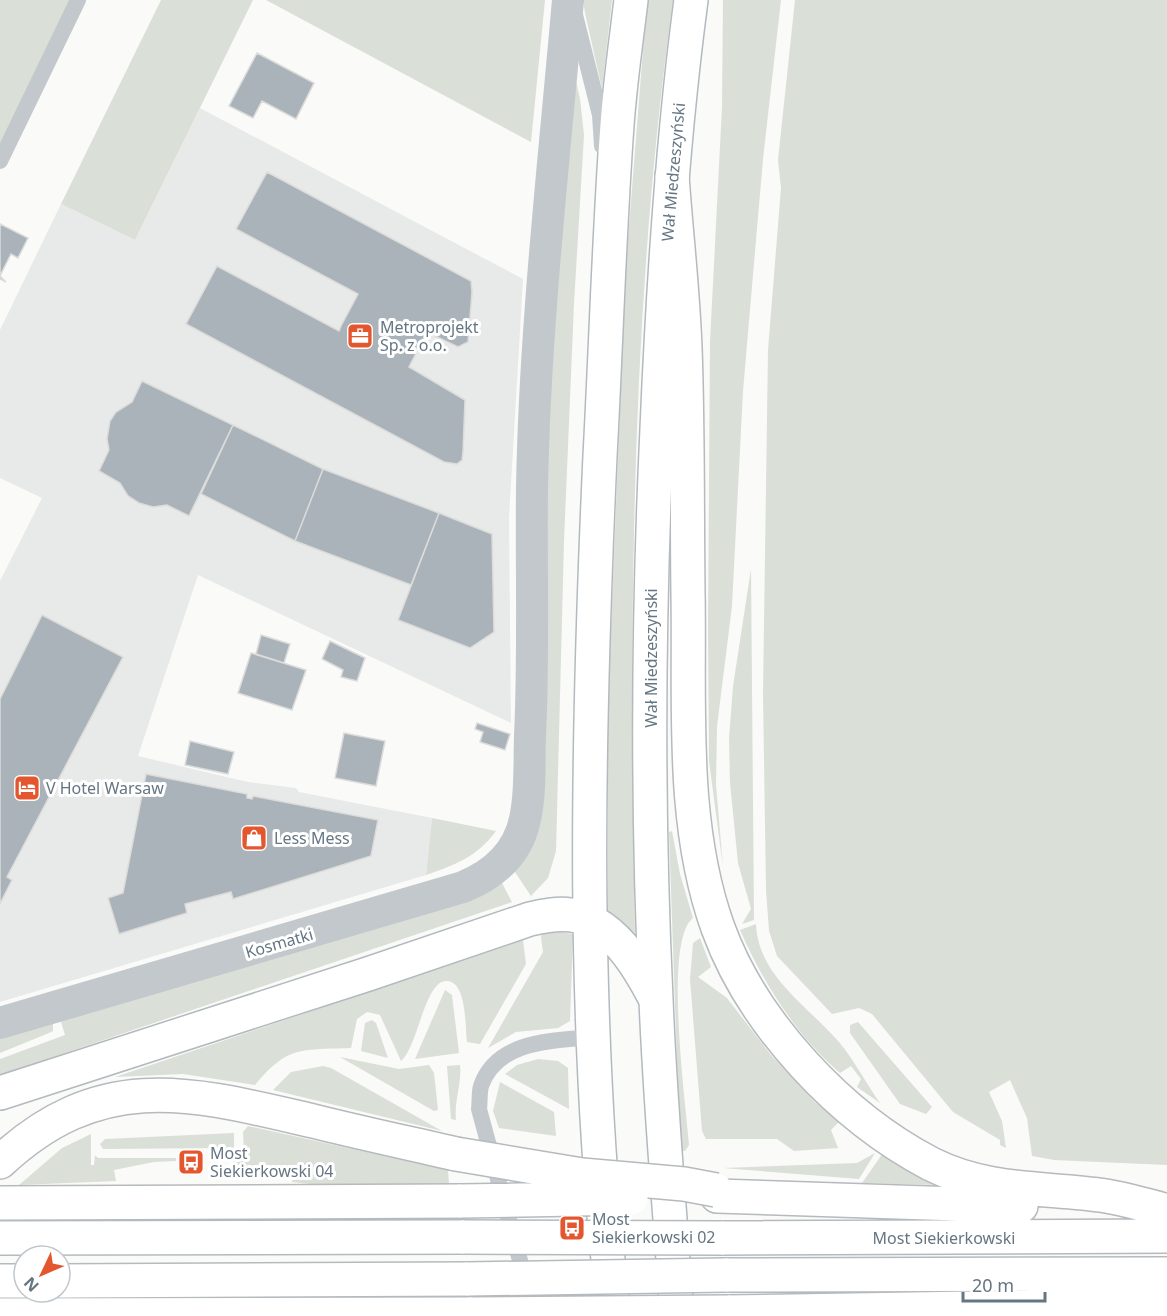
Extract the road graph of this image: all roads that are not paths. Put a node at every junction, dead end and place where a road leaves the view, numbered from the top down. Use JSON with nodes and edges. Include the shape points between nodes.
{"nodes":[{"id":1,"x":78,"y":0,"type":"edge"},
{"id":2,"x":570,"y":0,"type":"edge"},
{"id":3,"x":631,"y":0,"type":"edge"},
{"id":4,"x":690,"y":0,"type":"edge"},
{"id":5,"x":0,"y":161,"type":"edge"},
{"id":6,"x":672,"y":176,"type":"junction"},
{"id":7,"x":609,"y":266,"type":"junction"},
{"id":8,"x":591,"y":921,"type":"junction"},
{"id":9,"x":656,"y":999,"type":"junction"},
{"id":10,"x":0,"y":1023,"type":"edge"},
{"id":11,"x":594,"y":1037,"type":"junction"},
{"id":12,"x":6,"y":1092,"type":"edge"},
{"id":13,"x":0,"y":1162,"type":"edge"},
{"id":14,"x":726,"y":1194,"type":"junction"},
{"id":15,"x":986,"y":1194,"type":"junction"},
{"id":16,"x":0,"y":1203,"type":"edge"},
{"id":17,"x":1166,"y":1219,"type":"edge"},
{"id":18,"x":0,"y":1238,"type":"edge"},
{"id":19,"x":1167,"y":1274,"type":"edge"},
{"id":20,"x":72,"y":1281,"type":"edge"},
{"id":21,"x":1167,"y":1306,"type":"edge"},
{"id":22,"x":0,"y":1315,"type":"edge"},
{"id":23,"x":564,"y":1315,"type":"edge"},
{"id":24,"x":535,"y":1316,"type":"edge"},
{"id":25,"x":614,"y":1316,"type":"edge"},
{"id":26,"x":677,"y":1316,"type":"edge"},
{"id":27,"x":1093,"y":1316,"type":"edge"}],
"edges":[{"from":1,"to":5,"type":"lane"},
{"from":2,"to":7,"type":"lane","via":[[600,115]]},
{"from":2,"to":10,"type":"street","name":"Kosmatki","via":[[539,333],[532,486],[533,682],[526,817],[519,838],[510,854],[484,878],[463,886]]},
{"from":3,"to":7,"type":"main road","via":[[617,122]]},
{"from":4,"to":6,"type":"main road","name":"Wał Miedzeszyński"},
{"from":6,"to":9,"type":"main road","name":"Wał Miedzeszyński","via":[[652,536],[650,682]]},
{"from":6,"to":15,"type":"main road","via":[[685,345],[691,765],[696,835],[715,919],[749,991],[816,1078],[888,1137]]},
{"from":7,"to":8,"type":"main road","via":[[591,659]]},
{"from":8,"to":9,"type":"main road","via":[[606,930],[635,964]]},
{"from":8,"to":11,"type":"main road"},
{"from":8,"to":12,"type":"main road","via":[[572,915],[530,919]]},
{"from":9,"to":26,"type":"main road","name":"Wał Miedzeszyński"},
{"from":11,"to":24,"type":"lane","via":[[520,1047],[492,1067],[481,1086],[479,1109]]},
{"from":11,"to":25,"type":"main road","via":[[602,1216]]},
{"from":13,"to":14,"type":"main road","bridge":true,"via":[[54,1121],[99,1103],[132,1096],[199,1096],[456,1154],[582,1175],[684,1184]]},
{"from":14,"to":15,"type":"main road"},
{"from":14,"to":16,"type":"main road","bridge":true,"via":[[461,1201]]},
{"from":15,"to":17,"type":"main road"},
{"from":17,"to":18,"type":"main road","name":"Most Siekierkowski","bridge":true,"via":[[986,1238]]},
{"from":19,"to":20,"type":"main road","bridge":true},
{"from":21,"to":23,"type":"main road","bridge":true},
{"from":21,"to":27,"type":"main road"},
{"from":22,"to":23,"type":"main road","bridge":true}]}
